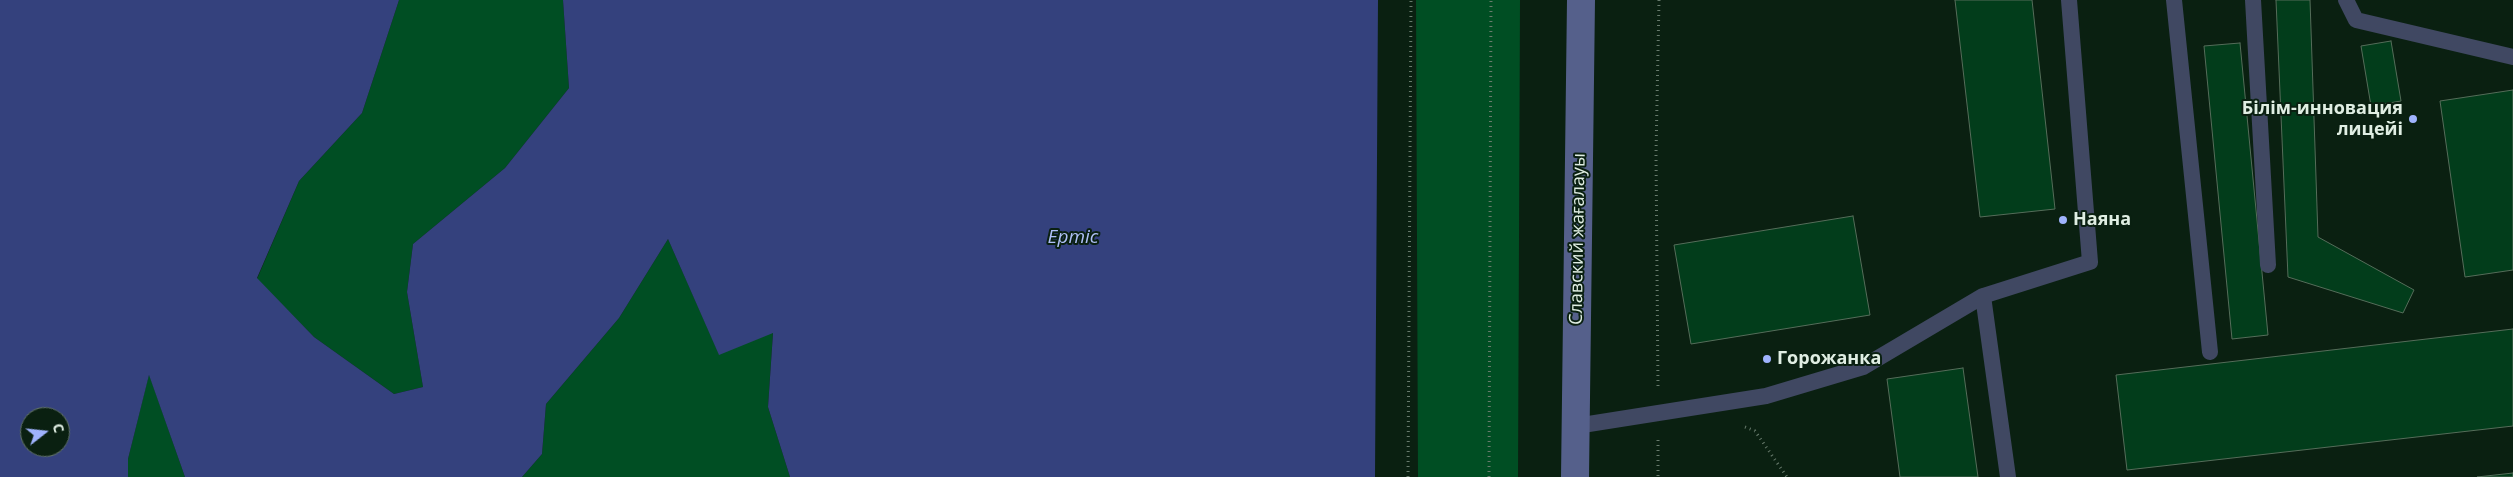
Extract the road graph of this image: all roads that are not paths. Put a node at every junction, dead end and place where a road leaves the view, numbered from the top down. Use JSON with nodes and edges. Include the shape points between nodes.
{"nodes":[{"id":1,"x":1581,"y":0,"type":"edge"},
{"id":2,"x":2069,"y":0,"type":"edge"},
{"id":3,"x":2174,"y":0,"type":"edge"},
{"id":4,"x":2253,"y":0,"type":"edge"},
{"id":5,"x":2346,"y":0,"type":"edge"},
{"id":6,"x":2513,"y":57,"type":"edge"},
{"id":7,"x":2268,"y":265,"type":"dead end"},
{"id":8,"x":1983,"y":296,"type":"junction"},
{"id":9,"x":2210,"y":352,"type":"dead end"},
{"id":10,"x":1576,"y":426,"type":"junction"},
{"id":11,"x":1575,"y":477,"type":"edge"},
{"id":12,"x":2008,"y":477,"type":"edge"}],
"edges":[{"from":1,"to":10,"type":"street","name":"Славский жағалауы"},
{"from":2,"to":8,"type":"lane","via":[[2090,262]]},
{"from":3,"to":9,"type":"lane"},
{"from":4,"to":7,"type":"lane"},
{"from":5,"to":6,"type":"lane","via":[[2356,20]]},
{"from":8,"to":10,"type":"lane","via":[[1863,367],[1766,396]]},
{"from":8,"to":12,"type":"lane"},
{"from":10,"to":11,"type":"street","name":"Славский жағалауы"}]}
